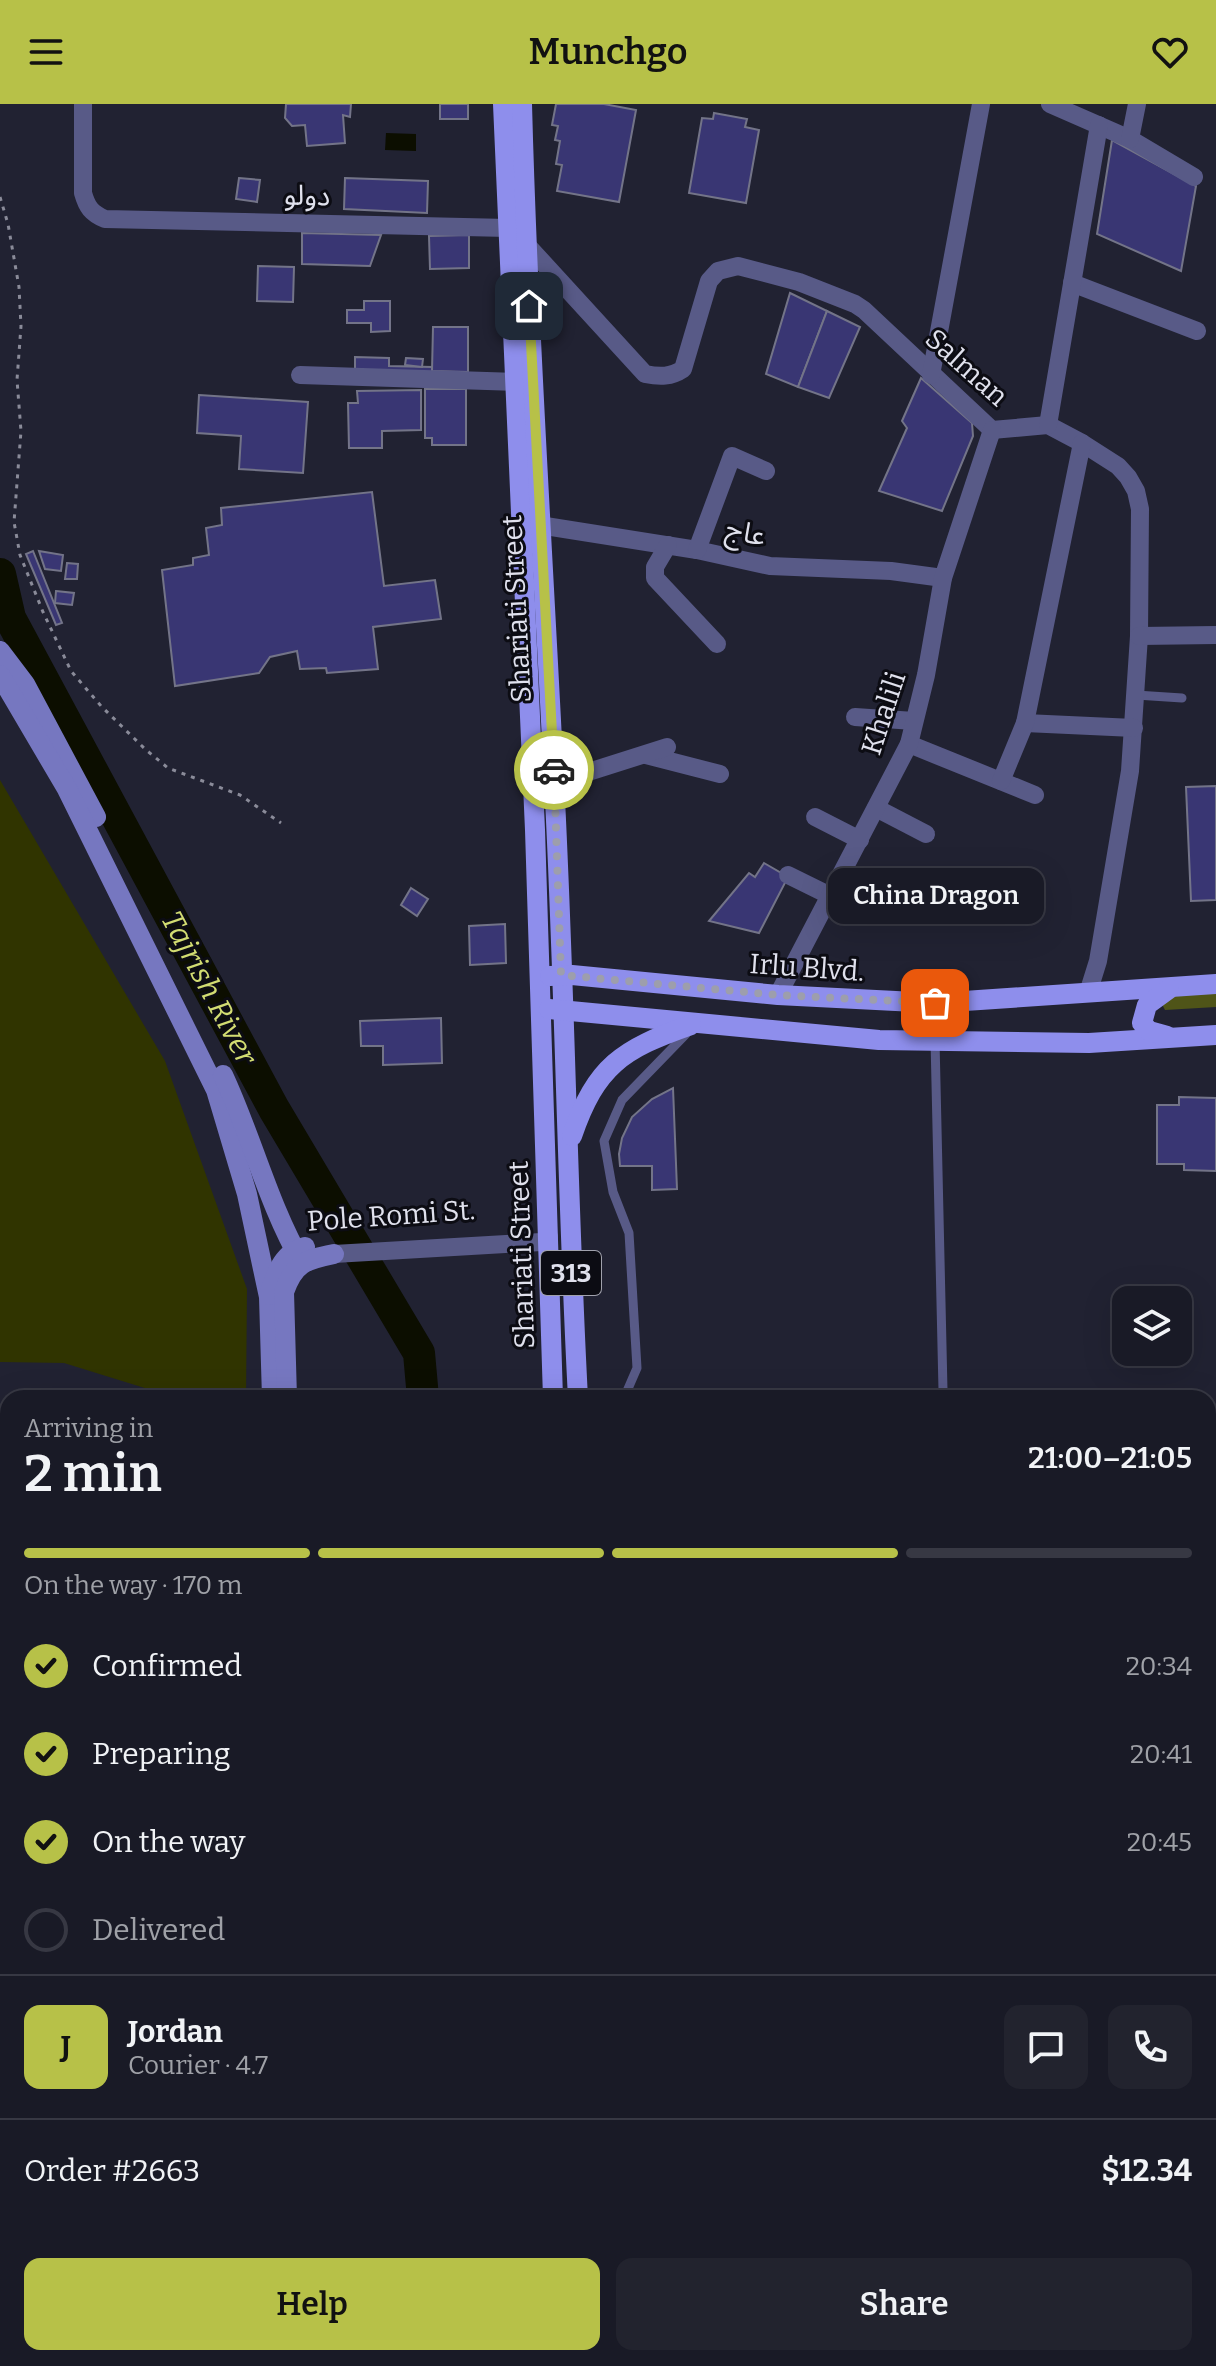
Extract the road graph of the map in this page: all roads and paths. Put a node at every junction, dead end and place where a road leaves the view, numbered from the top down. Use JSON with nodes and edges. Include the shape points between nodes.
{"nodes":[{"id":1,"x":83,"y":104,"type":"edge"},
{"id":2,"x":503,"y":104,"type":"edge"},
{"id":3,"x":522,"y":104,"type":"edge"},
{"id":4,"x":981,"y":104,"type":"edge"},
{"id":5,"x":1050,"y":104,"type":"edge"},
{"id":6,"x":1137,"y":104,"type":"edge"},
{"id":7,"x":1099,"y":125,"type":"junction"},
{"id":8,"x":1130,"y":139,"type":"junction"},
{"id":9,"x":1194,"y":177,"type":"dead end"},
{"id":10,"x":0,"y":197,"type":"edge"},
{"id":11,"x":508,"y":228,"type":"junction"},
{"id":12,"x":526,"y":244,"type":"junction"},
{"id":13,"x":1072,"y":283,"type":"junction"},
{"id":14,"x":1197,"y":331,"type":"dead end"},
{"id":15,"x":300,"y":375,"type":"dead end"},
{"id":16,"x":931,"y":375,"type":"junction"},
{"id":17,"x":514,"y":382,"type":"junction"},
{"id":18,"x":1048,"y":425,"type":"junction"},
{"id":19,"x":992,"y":430,"type":"junction"},
{"id":20,"x":1082,"y":443,"type":"junction"},
{"id":21,"x":766,"y":471,"type":"dead end"},
{"id":22,"x":539,"y":525,"type":"junction"},
{"id":23,"x":668,"y":545,"type":"junction"},
{"id":24,"x":697,"y":550,"type":"junction"},
{"id":25,"x":943,"y":578,"type":"junction"},
{"id":26,"x":1216,"y":635,"type":"edge"},
{"id":27,"x":1139,"y":636,"type":"junction"},
{"id":28,"x":717,"y":644,"type":"dead end"},
{"id":29,"x":0,"y":651,"type":"edge"},
{"id":30,"x":0,"y":675,"type":"edge"},
{"id":31,"x":1136,"y":695,"type":"junction"},
{"id":32,"x":1182,"y":698,"type":"dead end"},
{"id":33,"x":855,"y":717,"type":"dead end"},
{"id":34,"x":914,"y":721,"type":"junction"},
{"id":35,"x":1025,"y":723,"type":"junction"},
{"id":36,"x":1134,"y":728,"type":"junction"},
{"id":37,"x":909,"y":744,"type":"junction"},
{"id":38,"x":667,"y":747,"type":"dead end"},
{"id":39,"x":646,"y":755,"type":"junction"},
{"id":40,"x":720,"y":774,"type":"dead end"},
{"id":41,"x":1001,"y":781,"type":"junction"},
{"id":42,"x":554,"y":783,"type":"junction"},
{"id":43,"x":1035,"y":795,"type":"dead end"},
{"id":44,"x":876,"y":808,"type":"junction"},
{"id":45,"x":815,"y":817,"type":"dead end"},
{"id":46,"x":281,"y":823,"type":"dead end"},
{"id":47,"x":926,"y":834,"type":"dead end"},
{"id":48,"x":860,"y":840,"type":"junction"},
{"id":49,"x":788,"y":875,"type":"dead end"},
{"id":50,"x":831,"y":896,"type":"junction"},
{"id":51,"x":855,"y":908,"type":"dead end"},
{"id":52,"x":561,"y":975,"type":"junction"},
{"id":53,"x":539,"y":976,"type":"junction"},
{"id":54,"x":1216,"y":984,"type":"edge"},
{"id":55,"x":1173,"y":987,"type":"junction"},
{"id":56,"x":1088,"y":993,"type":"junction"},
{"id":57,"x":778,"y":995,"type":"junction"},
{"id":58,"x":562,"y":1009,"type":"junction"},
{"id":59,"x":541,"y":1010,"type":"junction"},
{"id":60,"x":699,"y":1022,"type":"junction"},
{"id":61,"x":1216,"y":1035,"type":"edge"},
{"id":62,"x":1179,"y":1038,"type":"junction"},
{"id":63,"x":935,"y":1040,"type":"junction"},
{"id":64,"x":568,"y":1147,"type":"junction"},
{"id":65,"x":549,"y":1237,"type":"junction"},
{"id":66,"x":335,"y":1248,"type":"joint"},
{"id":67,"x":298,"y":1256,"type":"junction"},
{"id":68,"x":276,"y":1295,"type":"junction"},
{"id":69,"x":272,"y":1390,"type":"edge"},
{"id":70,"x":286,"y":1390,"type":"edge"},
{"id":71,"x":553,"y":1390,"type":"edge"},
{"id":72,"x":578,"y":1390,"type":"edge"},
{"id":73,"x":627,"y":1390,"type":"edge"},
{"id":74,"x":943,"y":1390,"type":"dead end"}],
"edges":[{"from":1,"to":11,"type":"street","name":"دولو","via":[[83,193],[86,206],[105,219]]},
{"from":2,"to":11,"type":"main road","name":"Shariati Street","number":"313"},
{"from":3,"to":12,"type":"main road","name":"Shariati Street","number":"313"},
{"from":4,"to":16,"type":"street"},
{"from":5,"to":7,"type":"street"},
{"from":6,"to":8,"type":"street"},
{"from":7,"to":8,"type":"street"},
{"from":7,"to":13,"type":"street"},
{"from":8,"to":9,"type":"street"},
{"from":10,"to":46,"type":"path","via":[[19,287],[21,326],[14,522],[20,555],[43,612],[71,671],[145,749],[168,768],[240,795]]},
{"from":11,"to":17,"type":"main road","name":"Shariati Street","number":"313"},
{"from":12,"to":16,"type":"street","name":"Salman","via":[[645,374],[660,377],[683,369],[709,281],[718,271],[738,266],[799,282],[864,310]]},
{"from":12,"to":22,"type":"main road","name":"Shariati Street","number":"313"},
{"from":13,"to":14,"type":"street"},
{"from":13,"to":18,"type":"street"},
{"from":15,"to":17,"type":"street"},
{"from":16,"to":19,"type":"street","name":"Salman"},
{"from":17,"to":53,"type":"main road","name":"Shariati Street","number":"313"},
{"from":18,"to":19,"type":"street","name":"Salman"},
{"from":18,"to":20,"type":"street"},
{"from":19,"to":25,"type":"street","name":"Khalili"},
{"from":20,"to":27,"type":"street","via":[[1118,466],[1136,491]]},
{"from":20,"to":35,"type":"street"},
{"from":21,"to":24,"type":"street","via":[[732,456]]},
{"from":22,"to":23,"type":"street","name":"عاج"},
{"from":22,"to":42,"type":"main road","name":"Shariati Street","number":"313"},
{"from":23,"to":24,"type":"street","name":"عاج"},
{"from":23,"to":28,"type":"street","via":[[655,567],[655,578]]},
{"from":24,"to":25,"type":"street","name":"عاج","via":[[770,566]]},
{"from":25,"to":34,"type":"street","name":"Khalili"},
{"from":26,"to":27,"type":"street"},
{"from":27,"to":31,"type":"street"},
{"from":29,"to":67,"type":"street","via":[[25,684],[81,786],[159,941],[241,1115],[280,1224]]},
{"from":30,"to":68,"type":"street","via":[[67,789],[216,1090]]},
{"from":31,"to":32,"type":"lane"},
{"from":31,"to":36,"type":"street"},
{"from":33,"to":34,"type":"street"},
{"from":34,"to":37,"type":"street","name":"Khalili"},
{"from":35,"to":36,"type":"street"},
{"from":35,"to":41,"type":"street"},
{"from":36,"to":56,"type":"street","via":[[1098,961]]},
{"from":37,"to":41,"type":"street"},
{"from":37,"to":44,"type":"street","name":"Khalili"},
{"from":38,"to":39,"type":"street"},
{"from":39,"to":40,"type":"street"},
{"from":39,"to":42,"type":"street"},
{"from":41,"to":43,"type":"street"},
{"from":42,"to":52,"type":"main road","name":"Shariati Street","number":"313"},
{"from":44,"to":47,"type":"street"},
{"from":44,"to":48,"type":"street","name":"Khalili"},
{"from":45,"to":48,"type":"street"},
{"from":48,"to":50,"type":"street","name":"Khalili"},
{"from":49,"to":50,"type":"street"},
{"from":50,"to":51,"type":"street"},
{"from":50,"to":57,"type":"street","name":"Khalili"},
{"from":52,"to":53,"type":"main road","name":"Irlu Blvd."},
{"from":52,"to":57,"type":"main road","name":"Irlu Blvd."},
{"from":52,"to":58,"type":"main road","name":"Shariati Street","number":"313"},
{"from":53,"to":59,"type":"main road","name":"Shariati Street","number":"313"},
{"from":54,"to":55,"type":"main road","name":"Irlu Blvd."},
{"from":55,"to":56,"type":"main road","name":"Irlu Blvd."},
{"from":55,"to":62,"type":"main road","via":[[1147,1005],[1142,1023],[1149,1031]]},
{"from":56,"to":57,"type":"main road","name":"Irlu Blvd.","via":[[935,1003]]},
{"from":58,"to":59,"type":"main road"},
{"from":58,"to":60,"type":"main road"},
{"from":58,"to":64,"type":"main road","name":"Shariati Street","number":"313"},
{"from":59,"to":65,"type":"main road","name":"Shariati Street","number":"313"},
{"from":60,"to":63,"type":"main road","via":[[802,1034]]},
{"from":60,"to":64,"type":"main road","via":[[653,1038],[607,1069],[582,1108]]},
{"from":60,"to":73,"type":"lane","via":[[622,1100],[604,1141],[613,1192],[629,1233],[637,1368]]},
{"from":61,"to":62,"type":"main road"},
{"from":62,"to":63,"type":"main road","via":[[1089,1043]]},
{"from":63,"to":74,"type":"lane"},
{"from":64,"to":72,"type":"main road","name":"Shariati Street","number":"313"},
{"from":65,"to":66,"type":"street","name":"Pole Romi St."},
{"from":65,"to":71,"type":"main road","name":"Shariati Street","number":"313"},
{"from":66,"to":67,"type":"street","name":"Pole Romi St."},
{"from":67,"to":68,"type":"street","name":"Pole Romi St.","via":[[278,1267]]},
{"from":68,"to":69,"type":"street"},
{"from":68,"to":70,"type":"street"}]}
